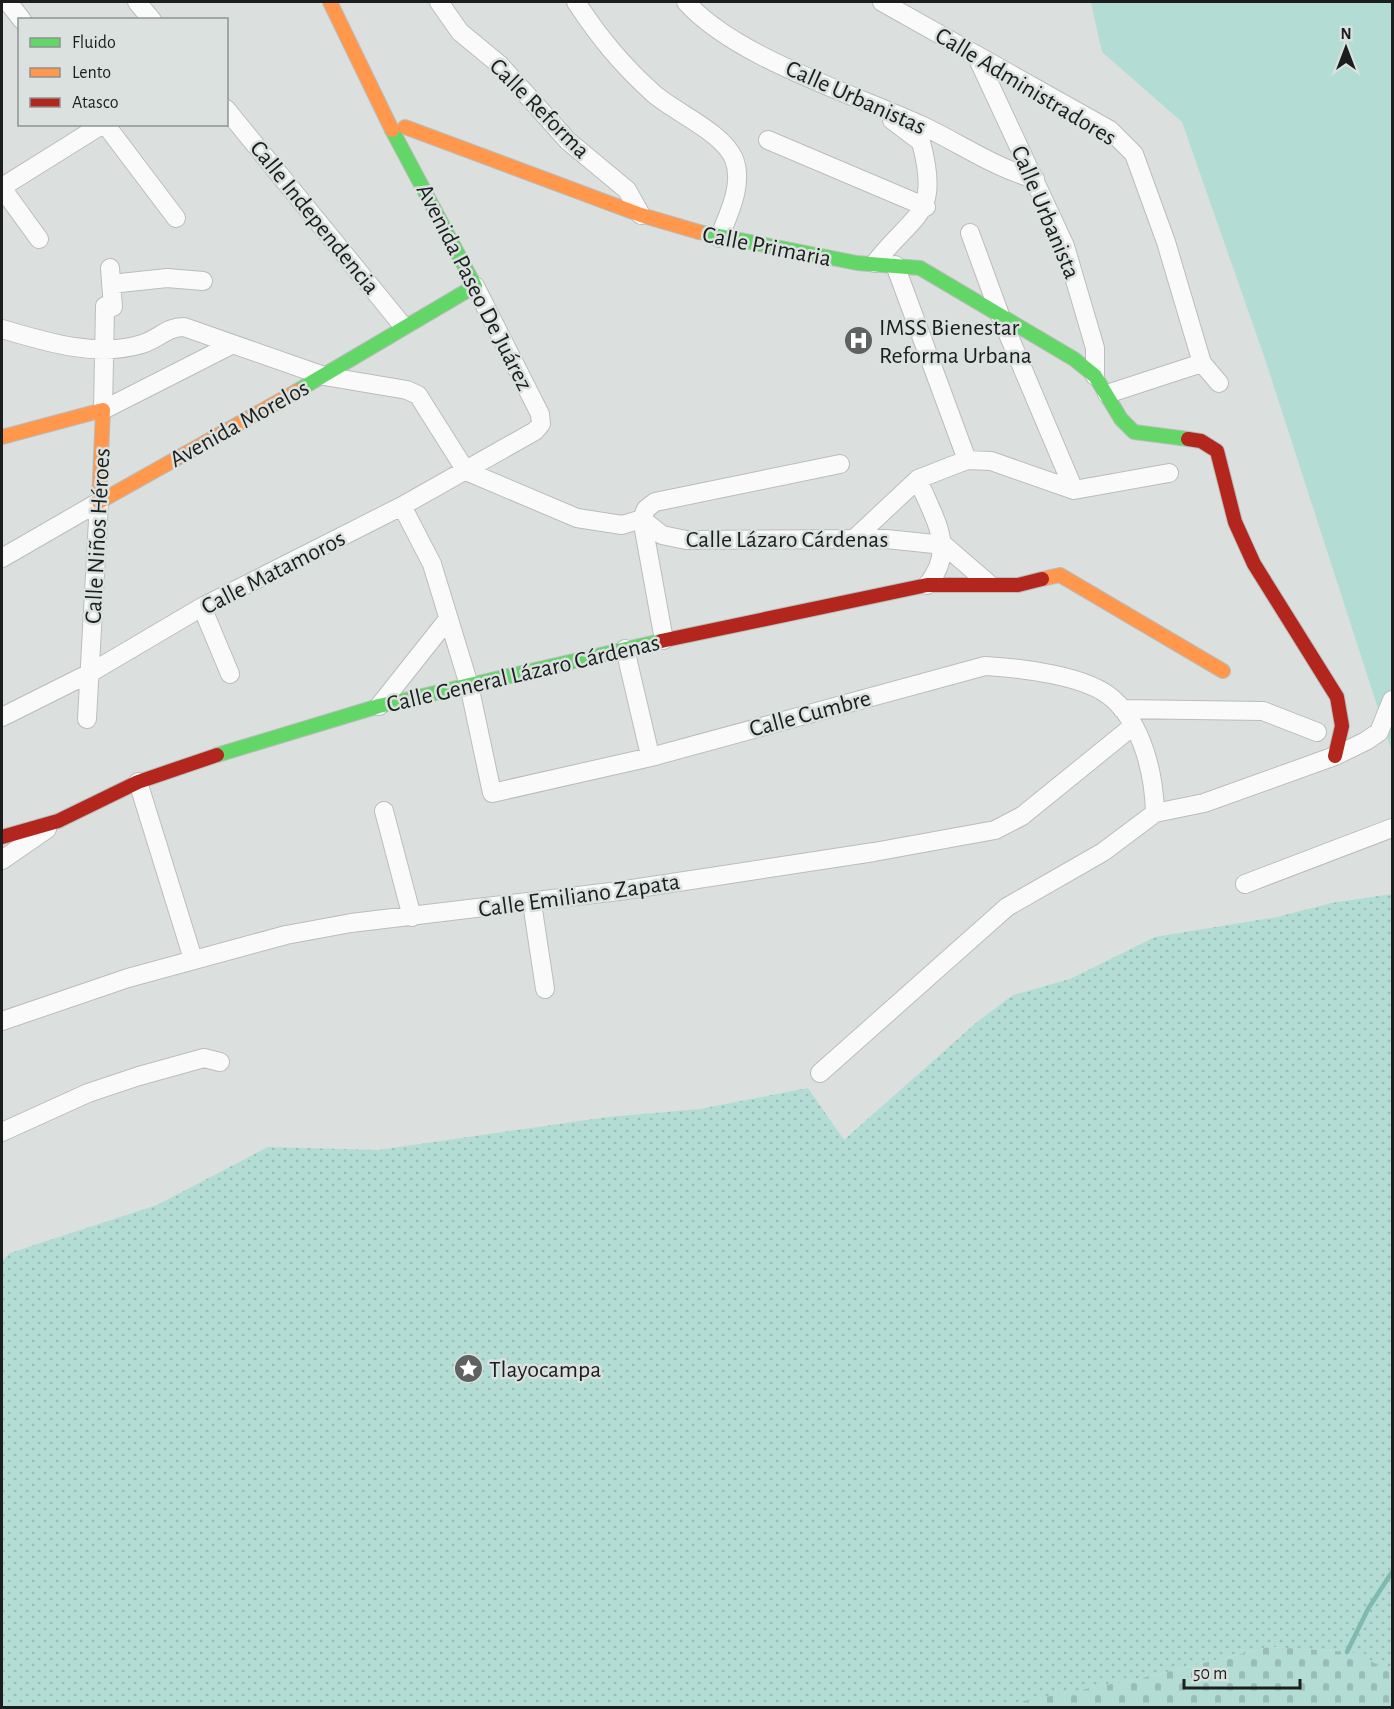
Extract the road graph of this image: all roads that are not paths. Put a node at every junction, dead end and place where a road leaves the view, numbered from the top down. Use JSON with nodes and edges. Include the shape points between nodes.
{"nodes":[{"id":1,"x":8,"y":2,"type":"edge"},
{"id":2,"x":137,"y":2,"type":"edge"},
{"id":3,"x":330,"y":2,"type":"edge"},
{"id":4,"x":344,"y":2,"type":"edge"},
{"id":5,"x":439,"y":2,"type":"edge"},
{"id":6,"x":576,"y":2,"type":"edge"},
{"id":7,"x":686,"y":2,"type":"edge"},
{"id":8,"x":882,"y":2,"type":"edge"},
{"id":9,"x":20,"y":18,"type":"edge"},
{"id":10,"x":150,"y":18,"type":"edge"},
{"id":11,"x":976,"y":55,"type":"junction"},
{"id":12,"x":879,"y":106,"type":"junction"},
{"id":13,"x":228,"y":111,"type":"edge"},
{"id":14,"x":101,"y":126,"type":"edge"},
{"id":15,"x":106,"y":126,"type":"edge"},
{"id":16,"x":399,"y":129,"type":"junction"},
{"id":17,"x":768,"y":140,"type":"dead end"},
{"id":18,"x":1035,"y":179,"type":"junction"},
{"id":19,"x":2,"y":188,"type":"edge"},
{"id":20,"x":926,"y":207,"type":"junction"},
{"id":21,"x":640,"y":215,"type":"junction"},
{"id":22,"x":176,"y":218,"type":"dead end"},
{"id":23,"x":970,"y":233,"type":"dead end"},
{"id":24,"x":719,"y":238,"type":"junction"},
{"id":25,"x":39,"y":239,"type":"dead end"},
{"id":26,"x":875,"y":263,"type":"junction"},
{"id":27,"x":895,"y":265,"type":"junction"},
{"id":28,"x":203,"y":281,"type":"dead end"},
{"id":29,"x":475,"y":286,"type":"junction"},
{"id":30,"x":1000,"y":315,"type":"junction"},
{"id":31,"x":403,"y":326,"type":"junction"},
{"id":32,"x":2,"y":329,"type":"edge"},
{"id":33,"x":231,"y":345,"type":"junction"},
{"id":34,"x":105,"y":352,"type":"junction"},
{"id":35,"x":1202,"y":363,"type":"junction"},
{"id":36,"x":324,"y":376,"type":"junction"},
{"id":37,"x":1095,"y":376,"type":"junction"},
{"id":38,"x":1219,"y":383,"type":"dead end"},
{"id":39,"x":1107,"y":394,"type":"junction"},
{"id":40,"x":103,"y":410,"type":"junction"},
{"id":41,"x":541,"y":424,"type":"joint"},
{"id":42,"x":2,"y":437,"type":"edge"},
{"id":43,"x":967,"y":460,"type":"junction"},
{"id":44,"x":840,"y":464,"type":"dead end"},
{"id":45,"x":466,"y":471,"type":"junction"},
{"id":46,"x":1169,"y":472,"type":"dead end"},
{"id":47,"x":918,"y":479,"type":"junction"},
{"id":48,"x":1074,"y":490,"type":"junction"},
{"id":49,"x":99,"y":502,"type":"junction"},
{"id":50,"x":402,"y":506,"type":"junction"},
{"id":51,"x":642,"y":519,"type":"junction"},
{"id":52,"x":854,"y":539,"type":"junction"},
{"id":53,"x":944,"y":545,"type":"junction"},
{"id":54,"x":2,"y":558,"type":"edge"},
{"id":55,"x":988,"y":583,"type":"junction"},
{"id":56,"x":927,"y":585,"type":"junction"},
{"id":57,"x":202,"y":607,"type":"junction"},
{"id":58,"x":448,"y":619,"type":"junction"},
{"id":59,"x":664,"y":640,"type":"junction"},
{"id":60,"x":625,"y":649,"type":"junction"},
{"id":61,"x":1222,"y":671,"type":"dead end"},
{"id":62,"x":90,"y":673,"type":"junction"},
{"id":63,"x":230,"y":674,"type":"dead end"},
{"id":64,"x":469,"y":685,"type":"junction"},
{"id":65,"x":1392,"y":700,"type":"edge"},
{"id":66,"x":379,"y":706,"type":"junction"},
{"id":67,"x":1122,"y":709,"type":"junction"},
{"id":68,"x":2,"y":717,"type":"edge"},
{"id":69,"x":87,"y":719,"type":"dead end"},
{"id":70,"x":1133,"y":726,"type":"junction"},
{"id":71,"x":1317,"y":732,"type":"dead end"},
{"id":72,"x":648,"y":747,"type":"dead end"},
{"id":73,"x":1335,"y":756,"type":"junction"},
{"id":74,"x":138,"y":782,"type":"junction"},
{"id":75,"x":384,"y":811,"type":"dead end"},
{"id":76,"x":1155,"y":813,"type":"junction"},
{"id":77,"x":58,"y":821,"type":"junction"},
{"id":78,"x":1392,"y":828,"type":"edge"},
{"id":79,"x":2,"y":837,"type":"edge"},
{"id":80,"x":2,"y":860,"type":"edge"},
{"id":81,"x":1245,"y":884,"type":"dead end"},
{"id":82,"x":532,"y":903,"type":"junction"},
{"id":83,"x":412,"y":917,"type":"junction"},
{"id":84,"x":193,"y":959,"type":"junction"},
{"id":85,"x":545,"y":988,"type":"dead end"},
{"id":86,"x":2,"y":1021,"type":"edge"},
{"id":87,"x":220,"y":1062,"type":"dead end"},
{"id":88,"x":820,"y":1073,"type":"dead end"},
{"id":89,"x":2,"y":1132,"type":"edge"}],
"edges":[{"from":1,"to":9,"type":"street"},
{"from":2,"to":10,"type":"street"},
{"from":3,"to":16,"type":"street","name":"Avenida Paseo De Juárez"},
{"from":4,"to":16,"type":"street","name":"Avenida Paseo De Juárez"},
{"from":5,"to":21,"type":"street","name":"Calle Reforma","via":[[460,32],[500,65],[568,141],[622,185]]},
{"from":6,"to":24,"type":"street","via":[[600,39],[646,86],[725,145],[734,159],[738,178],[734,201]]},
{"from":7,"to":12,"type":"street","name":"Calle Urbanistas","via":[[719,31],[766,57]]},
{"from":8,"to":11,"type":"street","name":"Calle Administradores"},
{"from":11,"to":18,"type":"street","name":"Calle Urbanista"},
{"from":11,"to":35,"type":"street","name":"Calle Administradores","via":[[1110,130],[1134,154],[1166,242]]},
{"from":12,"to":18,"type":"street","name":"Calle Urbanistas","via":[[945,136],[1011,173]]},
{"from":12,"to":20,"type":"street","via":[[921,142],[928,182]]},
{"from":13,"to":31,"type":"street","name":"Calle Independencia"},
{"from":14,"to":19,"type":"street"},
{"from":15,"to":22,"type":"street"},
{"from":16,"to":21,"type":"street","name":"Calle Primaria"},
{"from":16,"to":29,"type":"street","name":"Avenida Paseo De Juárez","via":[[406,152]]},
{"from":17,"to":20,"type":"street"},
{"from":18,"to":37,"type":"street","name":"Calle Urbanista","via":[[1065,246],[1095,348]]},
{"from":19,"to":25,"type":"street"},
{"from":20,"to":26,"type":"street"},
{"from":21,"to":24,"type":"street","name":"Calle Primaria"},
{"from":23,"to":30,"type":"street"},
{"from":24,"to":26,"type":"street","name":"Calle Primaria","via":[[856,263]]},
{"from":26,"to":27,"type":"street","name":"Calle Primaria"},
{"from":27,"to":30,"type":"street","name":"Calle Primaria","via":[[931,273]]},
{"from":27,"to":43,"type":"street"},
{"from":28,"to":34,"type":"street","name":"Calle Niños Héroes","via":[[111,276],[113,307],[105,306]]},
{"from":29,"to":31,"type":"street","name":"Avenida Morelos"},
{"from":29,"to":41,"type":"street","name":"Avenida Paseo De Juárez","via":[[540,414]]},
{"from":30,"to":37,"type":"street","name":"Calle Primaria"},
{"from":30,"to":48,"type":"street"},
{"from":31,"to":36,"type":"street","name":"Avenida Morelos"},
{"from":32,"to":34,"type":"street"},
{"from":33,"to":34,"type":"street","via":[[184,327],[174,327],[144,344]]},
{"from":33,"to":36,"type":"street"},
{"from":33,"to":40,"type":"street"},
{"from":34,"to":40,"type":"street","name":"Calle Niños Héroes"},
{"from":35,"to":38,"type":"street"},
{"from":35,"to":39,"type":"street"},
{"from":36,"to":45,"type":"street","via":[[418,395]]},
{"from":36,"to":49,"type":"street","name":"Avenida Morelos"},
{"from":37,"to":39,"type":"street","name":"Calle Primaria"},
{"from":39,"to":73,"type":"street","name":"Calle Primaria","via":[[1121,419],[1134,432],[1201,441],[1217,452],[1237,524],[1262,580],[1337,697],[1344,716]]},
{"from":40,"to":42,"type":"street"},
{"from":40,"to":49,"type":"street","name":"Calle Niños Héroes"},
{"from":41,"to":45,"type":"street","name":"Calle Matamoros"},
{"from":43,"to":47,"type":"street"},
{"from":43,"to":48,"type":"street","via":[[991,461]]},
{"from":44,"to":51,"type":"street","via":[[655,502]]},
{"from":45,"to":50,"type":"street","name":"Calle Matamoros"},
{"from":45,"to":51,"type":"street","via":[[577,518],[622,525]]},
{"from":46,"to":48,"type":"street"},
{"from":47,"to":52,"type":"street"},
{"from":47,"to":53,"type":"street"},
{"from":49,"to":54,"type":"street","name":"Avenida Morelos"},
{"from":49,"to":62,"type":"street","name":"Calle Niños Héroes"},
{"from":50,"to":57,"type":"street","name":"Calle Matamoros"},
{"from":50,"to":58,"type":"street","via":[[432,564]]},
{"from":51,"to":52,"type":"street","name":"Calle Lázaro Cárdenas","via":[[662,535],[686,540]]},
{"from":51,"to":59,"type":"street"},
{"from":52,"to":53,"type":"street","name":"Calle Lázaro Cárdenas"},
{"from":53,"to":55,"type":"street"},
{"from":53,"to":56,"type":"street","via":[[940,566]]},
{"from":55,"to":56,"type":"street","name":"Calle General Lázaro Cárdenas"},
{"from":55,"to":61,"type":"street","name":"Calle General Lázaro Cárdenas","via":[[1018,585],[1060,575]]},
{"from":56,"to":59,"type":"street","name":"Calle General Lázaro Cárdenas"},
{"from":57,"to":62,"type":"street","name":"Calle Matamoros"},
{"from":57,"to":63,"type":"street"},
{"from":58,"to":64,"type":"street"},
{"from":58,"to":66,"type":"street"},
{"from":59,"to":60,"type":"street","name":"Calle General Lázaro Cárdenas"},
{"from":60,"to":64,"type":"street","name":"Calle General Lázaro Cárdenas"},
{"from":60,"to":72,"type":"street"},
{"from":62,"to":68,"type":"street","name":"Calle Matamoros"},
{"from":62,"to":69,"type":"street","name":"Calle Niños Héroes"},
{"from":64,"to":66,"type":"street","name":"Calle General Lázaro Cárdenas"},
{"from":64,"to":67,"type":"street","name":"Calle Cumbre","via":[[492,792],[651,756],[985,666],[1080,682],[1112,698]]},
{"from":65,"to":73,"type":"street","via":[[1379,732]]},
{"from":66,"to":74,"type":"street","name":"Calle General Lázaro Cárdenas","via":[[299,728]]},
{"from":67,"to":70,"type":"street","name":"Calle Cumbre"},
{"from":67,"to":71,"type":"street","via":[[1263,711]]},
{"from":70,"to":76,"type":"street","name":"Calle Cumbre","via":[[1154,785]]},
{"from":70,"to":82,"type":"street","name":"Calle Emiliano Zapata","via":[[1022,816],[994,830],[874,852]]},
{"from":73,"to":76,"type":"street","via":[[1204,803]]},
{"from":74,"to":77,"type":"street","name":"Calle General Lázaro Cárdenas"},
{"from":74,"to":84,"type":"street"},
{"from":75,"to":83,"type":"street"},
{"from":76,"to":88,"type":"street","via":[[1103,852],[1000,912]]},
{"from":77,"to":79,"type":"street","name":"Calle General Lázaro Cárdenas"},
{"from":77,"to":80,"type":"street"},
{"from":78,"to":81,"type":"street"},
{"from":82,"to":83,"type":"street","name":"Calle Emiliano Zapata"},
{"from":82,"to":85,"type":"street"},
{"from":83,"to":84,"type":"street","name":"Calle Emiliano Zapata","via":[[286,935]]},
{"from":84,"to":86,"type":"street","name":"Calle Emiliano Zapata"},
{"from":87,"to":89,"type":"street","via":[[204,1058],[139,1076],[88,1093]]}]}
